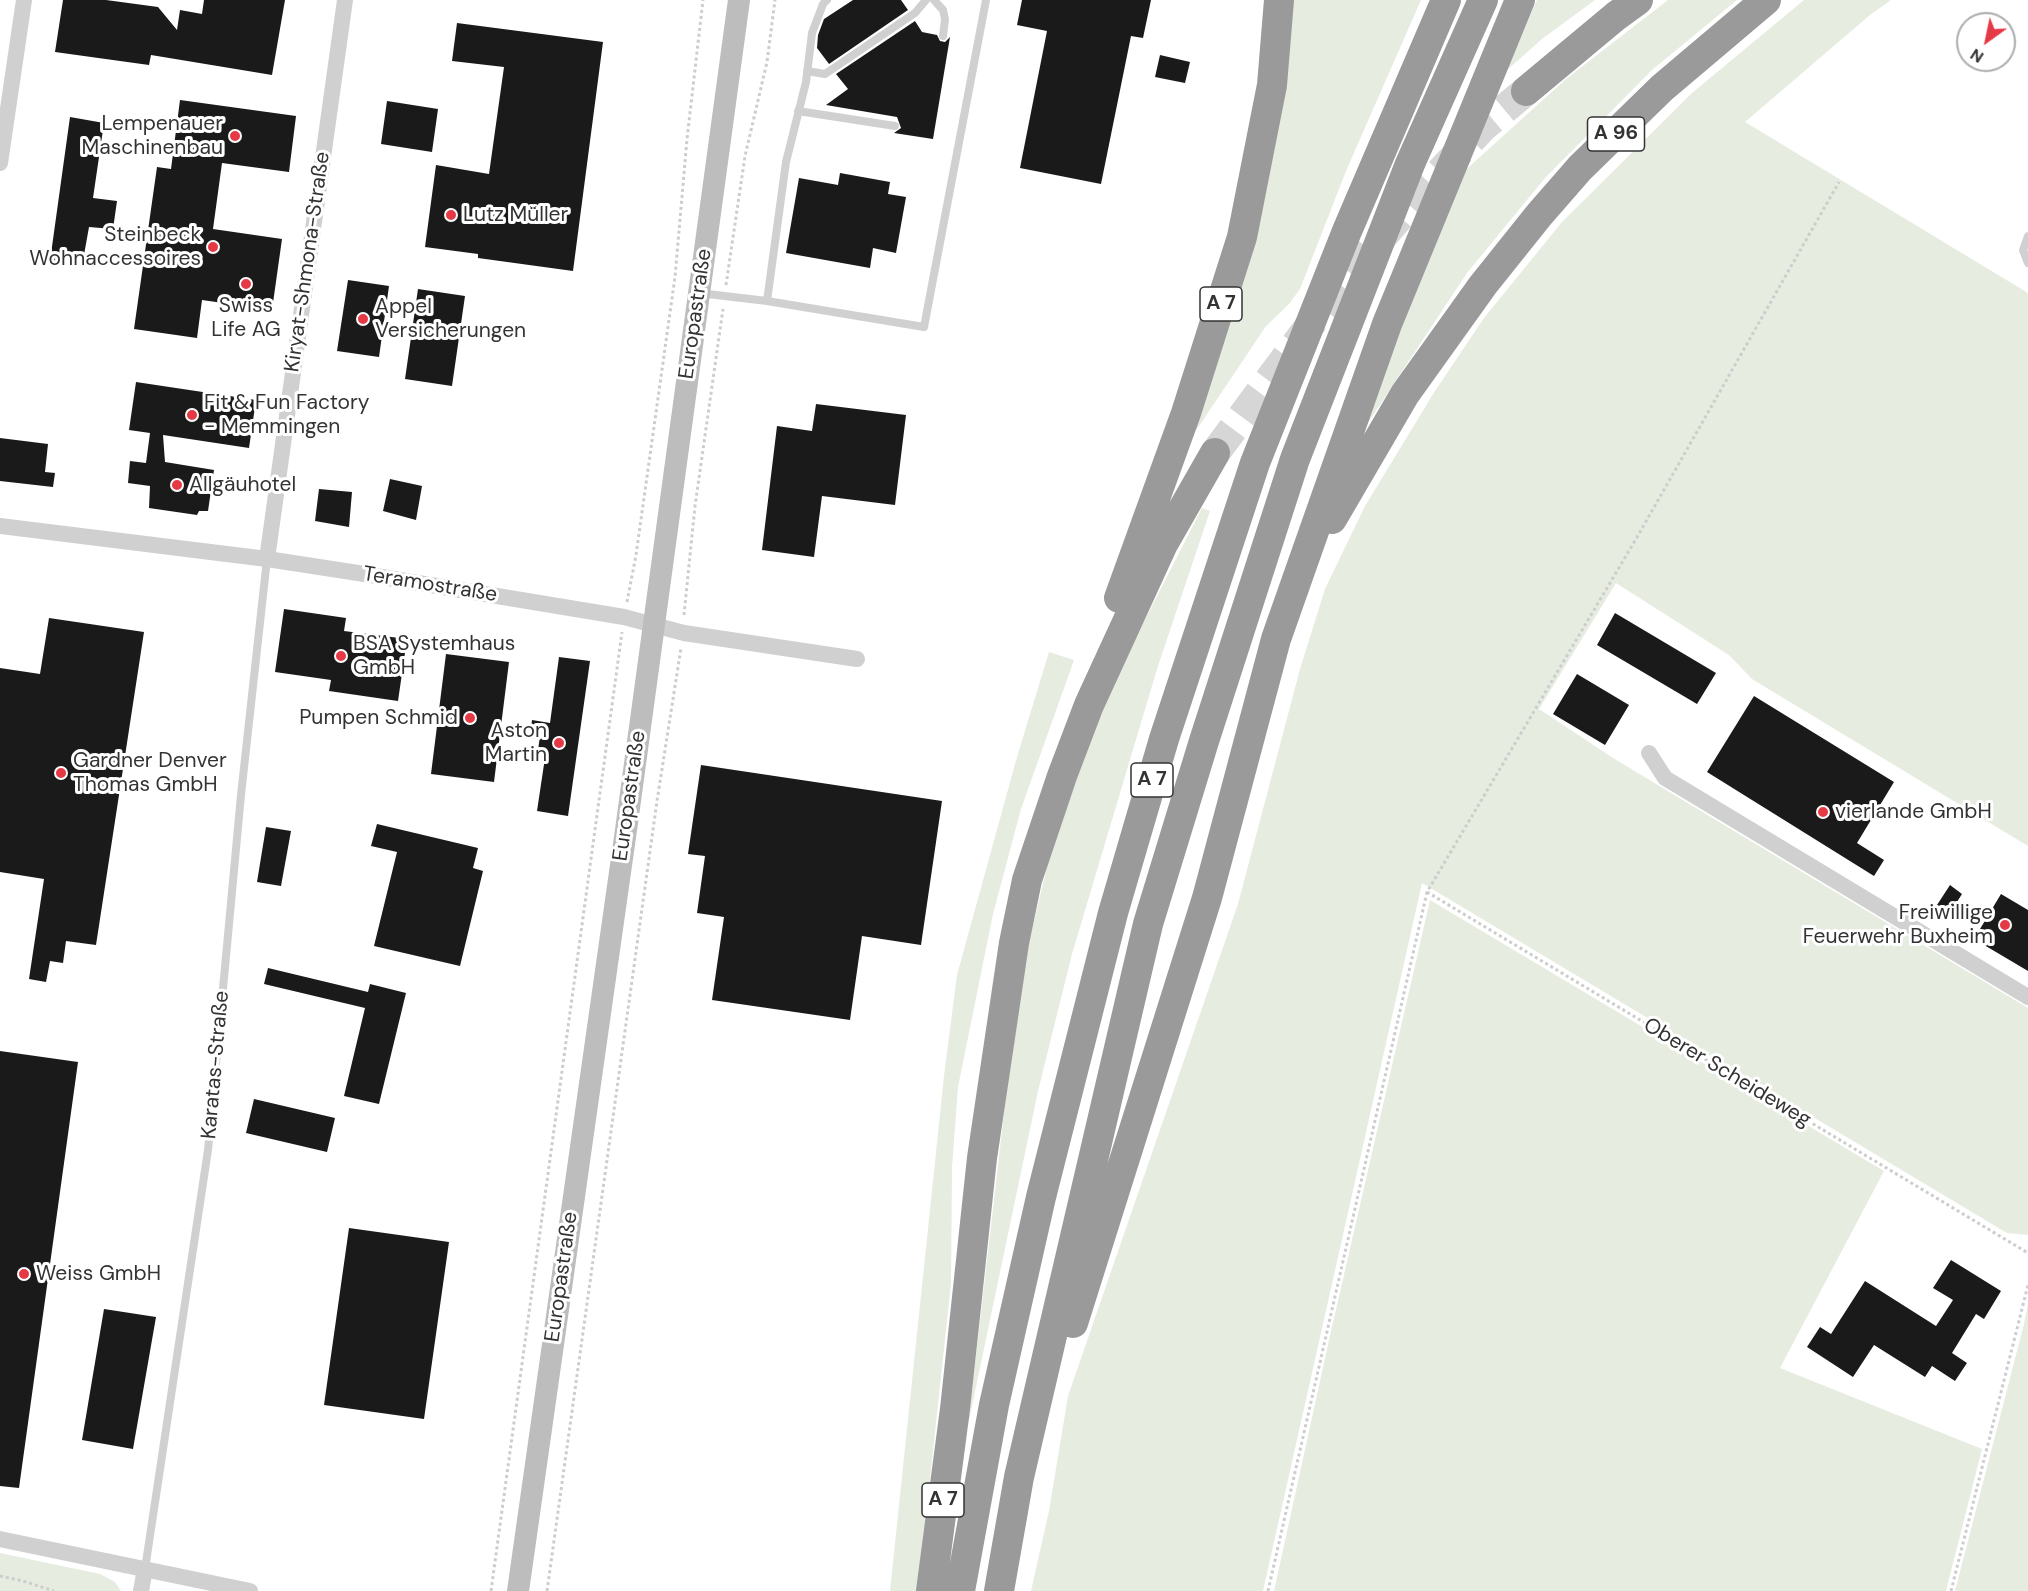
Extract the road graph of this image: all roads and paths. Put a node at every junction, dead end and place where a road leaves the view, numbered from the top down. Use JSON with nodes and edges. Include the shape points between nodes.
{"nodes":[{"id":1,"x":24,"y":0,"type":"edge"},
{"id":2,"x":345,"y":0,"type":"edge"},
{"id":3,"x":703,"y":0,"type":"edge"},
{"id":4,"x":723,"y":0,"type":"edge"},
{"id":5,"x":739,"y":0,"type":"edge"},
{"id":6,"x":775,"y":0,"type":"edge"},
{"id":7,"x":827,"y":0,"type":"edge"},
{"id":8,"x":926,"y":0,"type":"edge"},
{"id":9,"x":934,"y":0,"type":"edge"},
{"id":10,"x":986,"y":0,"type":"edge"},
{"id":11,"x":1280,"y":0,"type":"edge"},
{"id":12,"x":1446,"y":0,"type":"edge"},
{"id":13,"x":1483,"y":0,"type":"edge"},
{"id":14,"x":1521,"y":0,"type":"edge"},
{"id":15,"x":1638,"y":0,"type":"edge"},
{"id":16,"x":1766,"y":0,"type":"edge"},
{"id":17,"x":735,"y":23,"type":"junction"},
{"id":18,"x":943,"y":36,"type":"dead end"},
{"id":19,"x":807,"y":71,"type":"junction"},
{"id":20,"x":1526,"y":91,"type":"tunnel mouth"},
{"id":21,"x":798,"y":111,"type":"junction"},
{"id":22,"x":895,"y":126,"type":"dead end"},
{"id":23,"x":1,"y":153,"type":"edge"},
{"id":24,"x":1839,"y":182,"type":"dead end"},
{"id":25,"x":2028,"y":236,"type":"edge"},
{"id":26,"x":2028,"y":263,"type":"edge"},
{"id":27,"x":699,"y":293,"type":"junction"},
{"id":28,"x":725,"y":296,"type":"junction"},
{"id":29,"x":767,"y":301,"type":"junction"},
{"id":30,"x":1215,"y":453,"type":"tunnel mouth"},
{"id":31,"x":0,"y":526,"type":"edge"},
{"id":32,"x":267,"y":559,"type":"junction"},
{"id":33,"x":1296,"y":582,"type":"junction"},
{"id":34,"x":624,"y":617,"type":"junction"},
{"id":35,"x":652,"y":625,"type":"junction"},
{"id":36,"x":684,"y":633,"type":"junction"},
{"id":37,"x":857,"y":659,"type":"dead end"},
{"id":38,"x":1089,"y":705,"type":"junction"},
{"id":39,"x":1649,"y":753,"type":"dead end"},
{"id":40,"x":1426,"y":892,"type":"junction"},
{"id":41,"x":2028,"y":997,"type":"edge"},
{"id":42,"x":2028,"y":1253,"type":"edge"},
{"id":43,"x":2028,"y":1285,"type":"edge"},
{"id":44,"x":1018,"y":1477,"type":"junction"},
{"id":45,"x":0,"y":1539,"type":"edge"},
{"id":46,"x":145,"y":1569,"type":"junction"},
{"id":47,"x":0,"y":1576,"type":"edge"},
{"id":48,"x":54,"y":1591,"type":"edge"},
{"id":49,"x":141,"y":1591,"type":"edge"},
{"id":50,"x":250,"y":1591,"type":"edge"},
{"id":51,"x":491,"y":1591,"type":"edge"},
{"id":52,"x":518,"y":1591,"type":"edge"},
{"id":53,"x":547,"y":1591,"type":"edge"},
{"id":54,"x":931,"y":1591,"type":"edge"},
{"id":55,"x":960,"y":1591,"type":"edge"},
{"id":56,"x":999,"y":1591,"type":"edge"},
{"id":57,"x":1268,"y":1591,"type":"edge"},
{"id":58,"x":1951,"y":1591,"type":"edge"}],
"edges":[{"from":1,"to":23,"type":"street"},
{"from":2,"to":32,"type":"street","name":"Kiryat-Shmona-Straße"},
{"from":3,"to":34,"type":"path","via":[[675,277]]},
{"from":4,"to":17,"type":"main road"},
{"from":5,"to":17,"type":"main road","name":"Europastraße"},
{"from":6,"to":28,"type":"path","via":[[767,62],[745,156]]},
{"from":7,"to":19,"type":"lane","via":[[812,33]]},
{"from":8,"to":19,"type":"lane","via":[[915,13],[825,74]]},
{"from":9,"to":18,"type":"lane","via":[[943,10]]},
{"from":10,"to":29,"type":"lane","via":[[924,327]]},
{"from":11,"to":38,"type":"highway","number":"A 7","via":[[1272,85],[1242,237],[1186,413],[1119,597]]},
{"from":12,"to":55,"type":"highway","number":"A 7","via":[[1347,231],[1255,463],[1164,739],[1113,913],[1041,1197],[994,1405]]},
{"from":13,"to":44,"type":"highway","number":"A 7","via":[[1410,164],[1295,459],[1204,741],[1148,924]]},
{"from":14,"to":33,"type":"highway","via":[[1387,324]]},
{"from":15,"to":20,"type":"highway"},
{"from":16,"to":33,"type":"highway","number":"A 96","via":[[1662,88],[1580,168],[1539,215],[1405,394]]},
{"from":17,"to":27,"type":"main road","name":"Europastraße"},
{"from":19,"to":21,"type":"lane"},
{"from":21,"to":22,"type":"lane"},
{"from":21,"to":29,"type":"lane","via":[[786,162]]},
{"from":24,"to":40,"type":"path","via":[[1641,529]]},
{"from":25,"to":26,"type":"lane","via":[[2023,250]]},
{"from":27,"to":28,"type":"lane"},
{"from":27,"to":35,"type":"main road","name":"Europastraße"},
{"from":28,"to":29,"type":"lane"},
{"from":28,"to":36,"type":"path","via":[[695,506]]},
{"from":30,"to":38,"type":"highway","number":"A 7","via":[[1163,544]]},
{"from":31,"to":32,"type":"street","name":"Teramostraße"},
{"from":32,"to":34,"type":"street","name":"Teramostraße"},
{"from":32,"to":46,"type":"lane","name":"Karatas-Straße","via":[[208,1150]]},
{"from":33,"to":44,"type":"highway","via":[[1276,639],[1192,949],[1066,1345]]},
{"from":34,"to":35,"type":"street","name":"Teramostraße"},
{"from":34,"to":51,"type":"path"},
{"from":35,"to":36,"type":"street","name":"Teramostraße"},
{"from":35,"to":52,"type":"main road","name":"Europastraße"},
{"from":36,"to":37,"type":"street","name":"Teramostraße"},
{"from":36,"to":53,"type":"path"},
{"from":38,"to":54,"type":"highway","number":"A 7","via":[[1027,880],[1014,943],[982,1158]]},
{"from":39,"to":41,"type":"street","via":[[1665,778]]},
{"from":40,"to":42,"type":"path","name":"Oberer Scheideweg"},
{"from":40,"to":57,"type":"path"},
{"from":43,"to":58,"type":"path"},
{"from":44,"to":56,"type":"highway","number":"A 7"},
{"from":45,"to":46,"type":"street"},
{"from":46,"to":49,"type":"street"},
{"from":46,"to":50,"type":"street"},
{"from":47,"to":48,"type":"path"}]}
